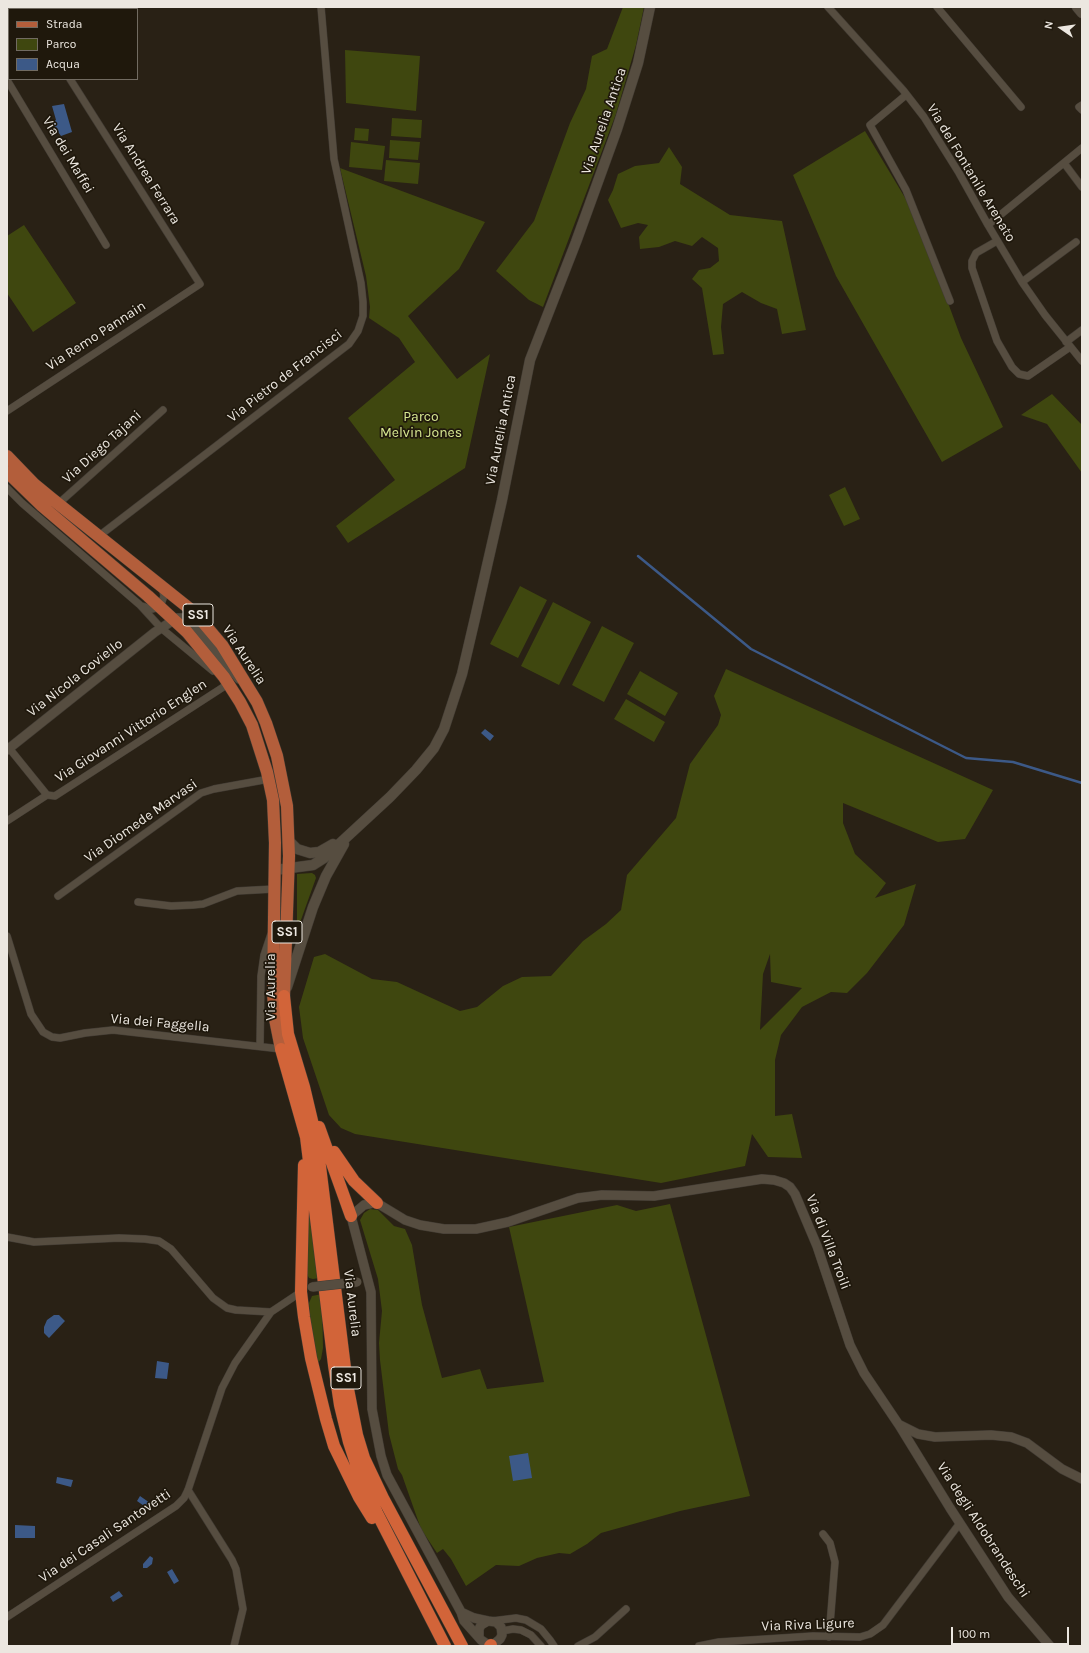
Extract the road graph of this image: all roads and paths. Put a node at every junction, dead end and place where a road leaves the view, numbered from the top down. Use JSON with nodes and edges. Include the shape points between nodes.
{"nodes":[{"id":1,"x":321,"y":7,"type":"edge"},
{"id":2,"x":650,"y":7,"type":"edge"},
{"id":3,"x":828,"y":7,"type":"edge"},
{"id":4,"x":937,"y":7,"type":"edge"},
{"id":5,"x":1077,"y":7,"type":"edge"},
{"id":6,"x":1082,"y":13,"type":"edge"},
{"id":7,"x":7,"y":80,"type":"edge"},
{"id":8,"x":71,"y":80,"type":"edge"},
{"id":9,"x":906,"y":94,"type":"junction"},
{"id":10,"x":1082,"y":105,"type":"edge"},
{"id":11,"x":1021,"y":107,"type":"dead end"},
{"id":12,"x":1082,"y":110,"type":"edge"},
{"id":13,"x":1082,"y":148,"type":"edge"},
{"id":14,"x":1064,"y":163,"type":"junction"},
{"id":15,"x":1082,"y":187,"type":"edge"},
{"id":16,"x":988,"y":225,"type":"junction"},
{"id":17,"x":997,"y":241,"type":"junction"},
{"id":18,"x":1076,"y":242,"type":"dead end"},
{"id":19,"x":106,"y":245,"type":"dead end"},
{"id":20,"x":1022,"y":282,"type":"junction"},
{"id":21,"x":200,"y":284,"type":"joint"},
{"id":22,"x":950,"y":301,"type":"dead end"},
{"id":23,"x":1082,"y":330,"type":"edge"},
{"id":24,"x":1068,"y":344,"type":"junction"},
{"id":25,"x":1082,"y":361,"type":"edge"},
{"id":26,"x":164,"y":410,"type":"dead end"},
{"id":27,"x":7,"y":411,"type":"edge"},
{"id":28,"x":7,"y":456,"type":"edge"},
{"id":29,"x":7,"y":472,"type":"edge"},
{"id":30,"x":7,"y":488,"type":"edge"},
{"id":31,"x":58,"y":504,"type":"junction"},
{"id":32,"x":42,"y":506,"type":"junction"},
{"id":33,"x":50,"y":528,"type":"junction"},
{"id":34,"x":99,"y":536,"type":"junction"},
{"id":35,"x":159,"y":583,"type":"junction"},
{"id":36,"x":140,"y":605,"type":"junction"},
{"id":37,"x":160,"y":607,"type":"junction"},
{"id":38,"x":173,"y":619,"type":"junction"},
{"id":39,"x":161,"y":628,"type":"junction"},
{"id":40,"x":226,"y":680,"type":"junction"},
{"id":41,"x":250,"y":690,"type":"junction"},
{"id":42,"x":8,"y":749,"type":"edge"},
{"id":43,"x":269,"y":779,"type":"junction"},
{"id":44,"x":47,"y":794,"type":"junction"},
{"id":45,"x":7,"y":820,"type":"edge"},
{"id":46,"x":350,"y":834,"type":"junction"},
{"id":47,"x":289,"y":841,"type":"junction"},
{"id":48,"x":314,"y":865,"type":"junction"},
{"id":49,"x":289,"y":868,"type":"junction"},
{"id":50,"x":275,"y":870,"type":"junction"},
{"id":51,"x":274,"y":889,"type":"junction"},
{"id":52,"x":58,"y":896,"type":"dead end"},
{"id":53,"x":138,"y":902,"type":"dead end"},
{"id":54,"x":313,"y":907,"type":"junction"},
{"id":55,"x":274,"y":925,"type":"junction"},
{"id":56,"x":7,"y":936,"type":"edge"},
{"id":57,"x":284,"y":996,"type":"junction"},
{"id":58,"x":260,"y":1046,"type":"junction"},
{"id":59,"x":281,"y":1049,"type":"junction"},
{"id":60,"x":304,"y":1087,"type":"junction"},
{"id":61,"x":304,"y":1128,"type":"junction"},
{"id":62,"x":323,"y":1137,"type":"junction"},
{"id":63,"x":377,"y":1203,"type":"junction"},
{"id":64,"x":351,"y":1216,"type":"junction"},
{"id":65,"x":7,"y":1237,"type":"edge"},
{"id":66,"x":369,"y":1281,"type":"junction"},
{"id":67,"x":306,"y":1290,"type":"junction"},
{"id":68,"x":271,"y":1312,"type":"junction"},
{"id":69,"x":899,"y":1425,"type":"junction"},
{"id":70,"x":1082,"y":1479,"type":"edge"},
{"id":71,"x":188,"y":1490,"type":"junction"},
{"id":72,"x":960,"y":1524,"type":"junction"},
{"id":73,"x":823,"y":1534,"type":"dead end"},
{"id":74,"x":397,"y":1551,"type":"junction"},
{"id":75,"x":626,"y":1609,"type":"dead end"},
{"id":76,"x":461,"y":1612,"type":"junction"},
{"id":77,"x":7,"y":1617,"type":"edge"},
{"id":78,"x":490,"y":1621,"type":"junction"},
{"id":79,"x":502,"y":1631,"type":"junction"},
{"id":80,"x":479,"y":1636,"type":"junction"},
{"id":81,"x":829,"y":1637,"type":"junction"},
{"id":82,"x":758,"y":1643,"type":"edge"},
{"id":83,"x":490,"y":1645,"type":"edge"},
{"id":84,"x":234,"y":1646,"type":"edge"},
{"id":85,"x":445,"y":1646,"type":"edge"},
{"id":86,"x":462,"y":1646,"type":"edge"},
{"id":87,"x":541,"y":1646,"type":"edge"},
{"id":88,"x":554,"y":1646,"type":"edge"},
{"id":89,"x":578,"y":1646,"type":"edge"},
{"id":90,"x":699,"y":1646,"type":"edge"},
{"id":91,"x":1050,"y":1646,"type":"edge"}],
"edges":[{"from":1,"to":34,"type":"street","name":"Via Pietro de Francisci","via":[[334,159],[361,283],[363,316],[358,331],[349,344]]},
{"from":2,"to":46,"type":"main road","name":"Via Aurelia Antica","via":[[638,63],[617,129],[530,360],[476,614],[448,719],[438,742],[427,758]]},
{"from":3,"to":9,"type":"street","name":"Via del Fontanile Arenato"},
{"from":4,"to":11,"type":"street"},
{"from":5,"to":6,"type":"main road"},
{"from":7,"to":19,"type":"street","name":"Via dei Maffei"},
{"from":8,"to":21,"type":"street","name":"Via Andrea Ferrara"},
{"from":9,"to":16,"type":"street","name":"Via del Fontanile Arenato","via":[[924,116]]},
{"from":9,"to":22,"type":"street","via":[[870,125],[906,190]]},
{"from":10,"to":12,"type":"street","via":[[1079,107]]},
{"from":13,"to":14,"type":"street"},
{"from":14,"to":15,"type":"street"},
{"from":14,"to":16,"type":"street"},
{"from":16,"to":17,"type":"street","name":"Via del Fontanile Arenato"},
{"from":17,"to":20,"type":"street","name":"Via del Fontanile Arenato"},
{"from":17,"to":24,"type":"street","via":[[976,253],[972,268],[998,341],[1012,367],[1019,374],[1028,376]]},
{"from":18,"to":20,"type":"street"},
{"from":20,"to":24,"type":"street","name":"Via del Fontanile Arenato"},
{"from":21,"to":27,"type":"street","name":"Via Remo Pannain"},
{"from":23,"to":24,"type":"street"},
{"from":24,"to":25,"type":"street","name":"Via del Fontanile Arenato"},
{"from":26,"to":31,"type":"street","name":"Via Diego Tajani"},
{"from":28,"to":31,"type":"main road","name":"Via Aurelia","number":"SS1"},
{"from":29,"to":32,"type":"main road","name":"Via Aurelia","number":"SS1"},
{"from":30,"to":33,"type":"street","name":"Via Aurelia"},
{"from":31,"to":34,"type":"main road","name":"Via Aurelia","number":"SS1"},
{"from":32,"to":33,"type":"street"},
{"from":32,"to":37,"type":"main road","name":"Via Aurelia","number":"SS1"},
{"from":33,"to":36,"type":"street","name":"Via Aurelia"},
{"from":34,"to":35,"type":"main road","name":"Via Aurelia","number":"SS1"},
{"from":35,"to":37,"type":"street","via":[[164,596]]},
{"from":35,"to":41,"type":"main road","name":"Via Aurelia","number":"SS1","via":[[190,608],[208,627],[229,654]]},
{"from":36,"to":37,"type":"street","via":[[149,609]]},
{"from":36,"to":39,"type":"street","name":"Via Aurelia"},
{"from":37,"to":38,"type":"main road","name":"Via Aurelia","number":"SS1"},
{"from":38,"to":39,"type":"street"},
{"from":38,"to":40,"type":"main road","name":"Via Aurelia","number":"SS1","via":[[187,632]]},
{"from":38,"to":41,"type":"street","via":[[182,618],[191,623]]},
{"from":39,"to":40,"type":"street","name":"Via Aurelia"},
{"from":39,"to":42,"type":"street","name":"Via Nicola Coviello"},
{"from":40,"to":43,"type":"main road","name":"Via Aurelia","number":"SS1","via":[[252,725]]},
{"from":40,"to":44,"type":"street","name":"Via Giovanni Vittorio Englen","via":[[55,796]]},
{"from":41,"to":47,"type":"main road","name":"Via Aurelia","number":"SS1","via":[[264,717],[280,765]]},
{"from":42,"to":44,"type":"street"},
{"from":43,"to":50,"type":"main road","name":"Via Aurelia","number":"SS1","via":[[275,821]]},
{"from":43,"to":52,"type":"street","name":"Via Diomede Marvasi","via":[[214,788],[201,793]]},
{"from":44,"to":45,"type":"street","name":"Via Giovanni Vittorio Englen"},
{"from":46,"to":47,"type":"main road","via":[[316,853],[302,851]]},
{"from":46,"to":48,"type":"main road"},
{"from":46,"to":54,"type":"main road","via":[[326,876]]},
{"from":47,"to":49,"type":"main road","name":"Via Aurelia","number":"SS1"},
{"from":48,"to":49,"type":"main road"},
{"from":48,"to":54,"type":"main road","via":[[318,868],[319,876]]},
{"from":49,"to":50,"type":"main road"},
{"from":49,"to":57,"type":"main road","name":"Via Aurelia","number":"SS1"},
{"from":50,"to":51,"type":"main road","name":"Via Aurelia","number":"SS1"},
{"from":51,"to":53,"type":"street","via":[[237,891],[193,906]]},
{"from":51,"to":55,"type":"main road","name":"Via Aurelia","number":"SS1"},
{"from":54,"to":57,"type":"main road"},
{"from":55,"to":58,"type":"street","name":"Via Aurelia","via":[[264,954],[261,976]]},
{"from":55,"to":59,"type":"main road","name":"Via Aurelia","number":"SS1","via":[[274,1011]]},
{"from":56,"to":58,"type":"street","name":"Via dei Faggella","via":[[31,1014],[50,1036],[60,1038],[113,1030]]},
{"from":57,"to":60,"type":"highway","name":"Via Aurelia","number":"SS1","via":[[289,1038]]},
{"from":58,"to":59,"type":"street"},
{"from":59,"to":61,"type":"highway","name":"Via Aurelia","number":"SS1"},
{"from":60,"to":62,"type":"highway"},
{"from":60,"to":86,"type":"highway","name":"Via Aurelia","number":"SS1","via":[[317,1142],[347,1384],[361,1449],[383,1498]]},
{"from":61,"to":67,"type":"highway"},
{"from":61,"to":74,"type":"highway","name":"Via Aurelia","number":"SS1","via":[[334,1364],[344,1420],[363,1483]]},
{"from":62,"to":63,"type":"highway","via":[[345,1170]]},
{"from":62,"to":64,"type":"highway"},
{"from":63,"to":64,"type":"street","via":[[364,1205]]},
{"from":63,"to":69,"type":"street","name":"Via di Villa Troili","via":[[414,1223],[444,1229],[476,1229],[508,1222],[573,1199],[586,1197],[654,1196],[762,1179],[784,1183],[795,1194],[809,1224],[854,1354],[871,1385]]},
{"from":64,"to":66,"type":"street","name":"Via Aurelia"},
{"from":65,"to":68,"type":"street","via":[[34,1242],[119,1238],[159,1241],[171,1249],[217,1302],[236,1310]]},
{"from":66,"to":67,"type":"street","bridge":true},
{"from":66,"to":76,"type":"street","name":"Via Aurelia","via":[[372,1305],[372,1409],[381,1456],[387,1475],[404,1509]]},
{"from":67,"to":68,"type":"street"},
{"from":67,"to":74,"type":"highway","via":[[304,1317],[311,1358],[338,1456],[359,1497],[381,1532]]},
{"from":68,"to":71,"type":"street","name":"Via dei Casali Santovetti","via":[[235,1363],[222,1388]]},
{"from":69,"to":70,"type":"street","name":"Via di Villa Troili","via":[[918,1434],[935,1437],[1012,1437],[1027,1443],[1062,1469]]},
{"from":69,"to":72,"type":"street","name":"Via degli Aldobrandeschi"},
{"from":71,"to":77,"type":"street","name":"Via dei Casali Santovetti","via":[[176,1506]]},
{"from":71,"to":84,"type":"street","via":[[236,1570],[243,1609]]},
{"from":72,"to":81,"type":"street","name":"Via Riva Ligure","via":[[879,1629],[860,1637]]},
{"from":72,"to":91,"type":"street","name":"Via degli Aldobrandeschi","via":[[1008,1597]]},
{"from":73,"to":81,"type":"street","via":[[830,1543],[835,1562]]},
{"from":74,"to":85,"type":"highway","name":"Via Aurelia","number":"SS1"},
{"from":75,"to":89,"type":"street","via":[[595,1637]]},
{"from":76,"to":78,"type":"street"},
{"from":76,"to":80,"type":"street","name":"Via Aurelia","via":[[464,1621]]},
{"from":78,"to":79,"type":"street","via":[[499,1624]]},
{"from":78,"to":80,"type":"street","via":[[481,1625]]},
{"from":78,"to":88,"type":"street","via":[[516,1618],[526,1620],[541,1629]]},
{"from":79,"to":83,"type":"street","via":[[500,1639]]},
{"from":79,"to":87,"type":"street","via":[[521,1630],[531,1635]]},
{"from":80,"to":83,"type":"street","via":[[483,1642]]},
{"from":81,"to":82,"type":"street","name":"Via Riva Ligure","via":[[813,1636]]},
{"from":82,"to":90,"type":"street","name":"Via Riva Ligure","via":[[719,1642]]}]}
